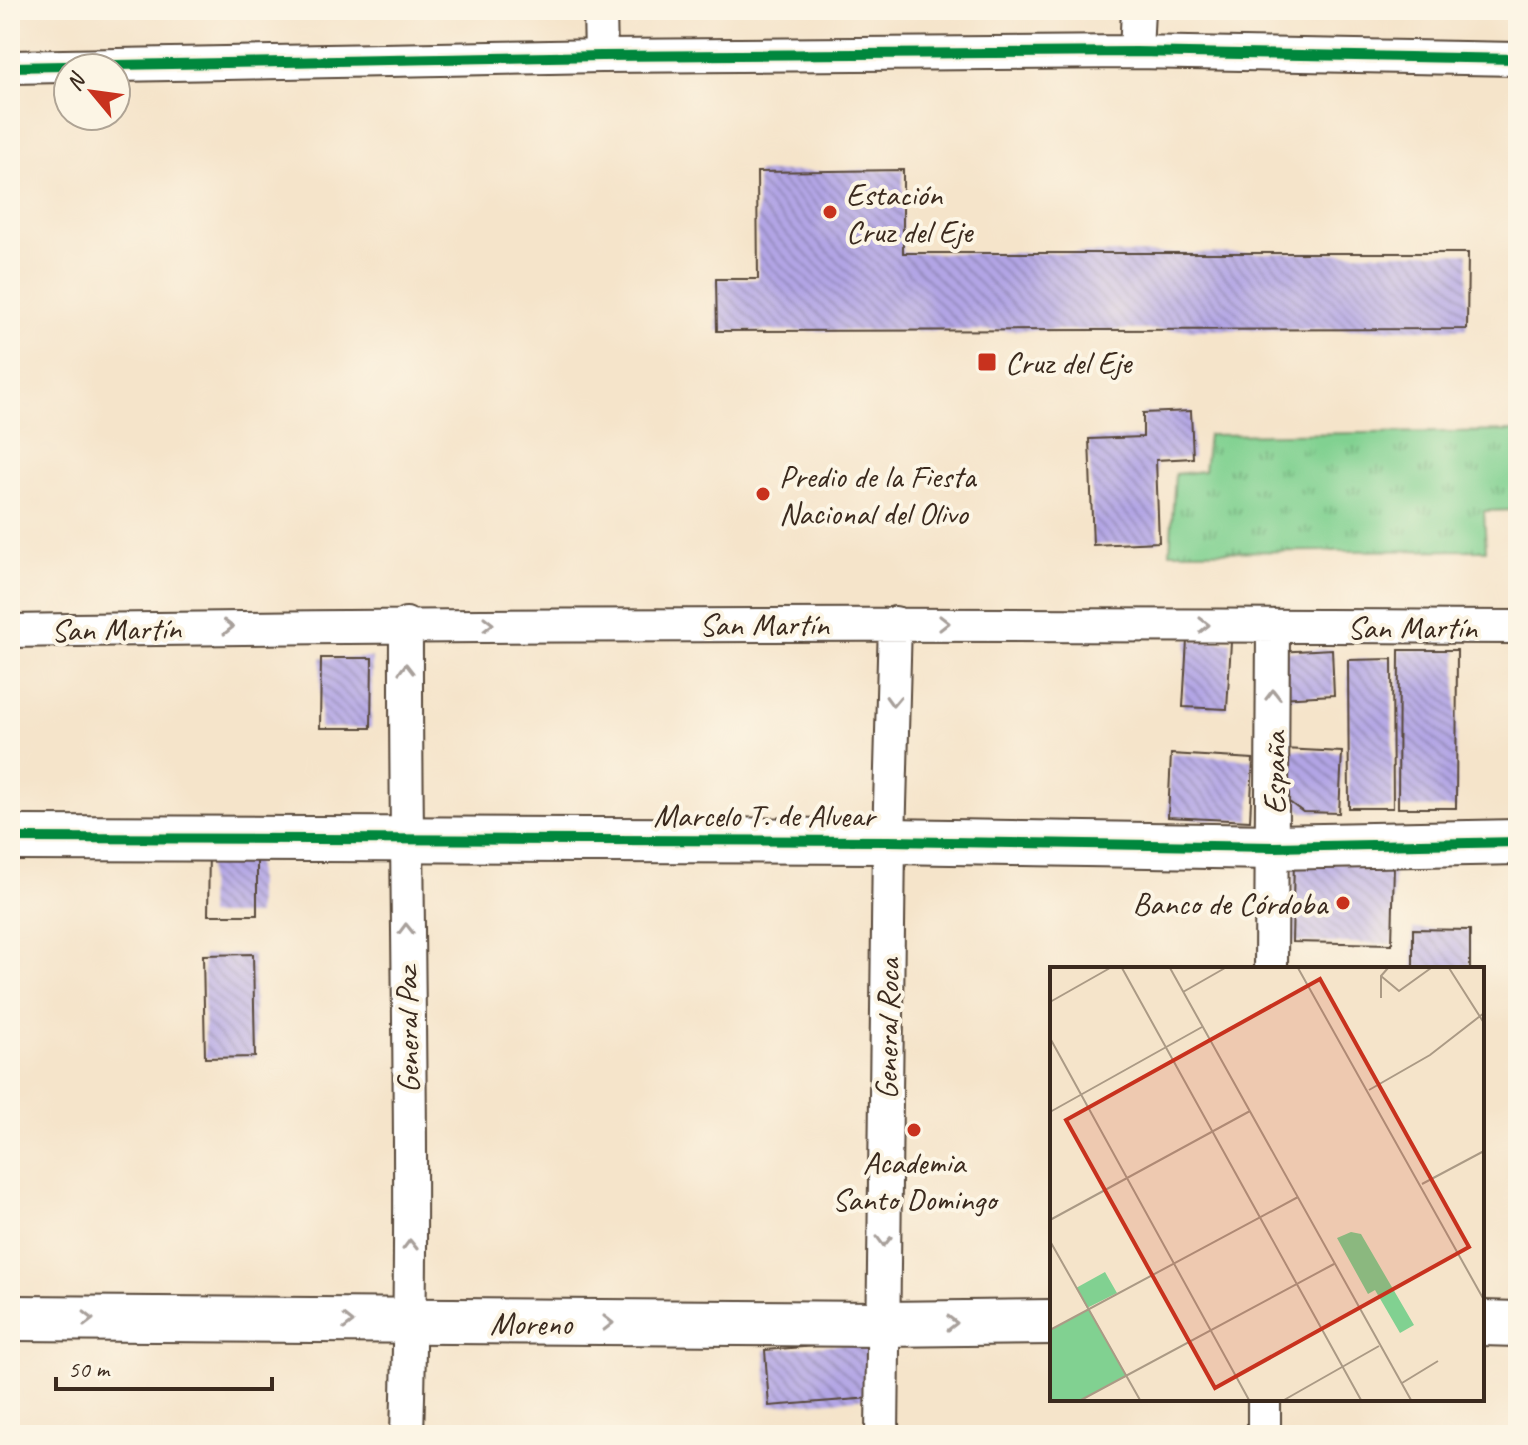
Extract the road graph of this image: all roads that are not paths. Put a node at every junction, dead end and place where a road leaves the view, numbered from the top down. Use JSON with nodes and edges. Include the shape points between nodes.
{"nodes":[{"id":1,"x":600,"y":10,"type":"edge"},
{"id":2,"x":1138,"y":10,"type":"edge"},
{"id":3,"x":1136,"y":52,"type":"junction"},
{"id":4,"x":601,"y":56,"type":"junction"},
{"id":5,"x":1518,"y":59,"type":"edge"},
{"id":6,"x":10,"y":67,"type":"edge"},
{"id":7,"x":895,"y":623,"type":"junction"},
{"id":8,"x":406,"y":624,"type":"junction"},
{"id":9,"x":1273,"y":626,"type":"junction"},
{"id":10,"x":1518,"y":627,"type":"edge"},
{"id":11,"x":10,"y":631,"type":"edge"},
{"id":12,"x":10,"y":838,"type":"edge"},
{"id":13,"x":405,"y":838,"type":"junction"},
{"id":14,"x":889,"y":841,"type":"junction"},
{"id":15,"x":1518,"y":842,"type":"edge"},
{"id":16,"x":1274,"y":847,"type":"junction"},
{"id":17,"x":1271,"y":967,"type":"edge"},
{"id":18,"x":10,"y":1318,"type":"edge"},
{"id":19,"x":411,"y":1322,"type":"junction"},
{"id":20,"x":1050,"y":1322,"type":"edge"},
{"id":21,"x":1484,"y":1323,"type":"edge"},
{"id":22,"x":883,"y":1324,"type":"junction"},
{"id":23,"x":1518,"y":1324,"type":"edge"},
{"id":24,"x":1264,"y":1401,"type":"edge"},
{"id":25,"x":407,"y":1435,"type":"edge"},
{"id":26,"x":882,"y":1435,"type":"edge"},
{"id":27,"x":1264,"y":1435,"type":"edge"}],
"edges":[{"from":1,"to":4,"type":"street"},
{"from":2,"to":3,"type":"street"},
{"from":3,"to":4,"type":"street"},
{"from":3,"to":5,"type":"street"},
{"from":4,"to":6,"type":"street"},
{"from":8,"to":7,"type":"street","name":"San Martín","one_way":true},
{"from":7,"to":9,"type":"street","name":"San Martín","one_way":true},
{"from":7,"to":14,"type":"street","name":"General Roca","one_way":true},
{"from":11,"to":8,"type":"street","name":"San Martín","one_way":true},
{"from":13,"to":8,"type":"street","name":"General Paz","one_way":true},
{"from":9,"to":10,"type":"street","name":"San Martín"},
{"from":16,"to":9,"type":"street","name":"España","one_way":true},
{"from":12,"to":13,"type":"street","name":"Marcelo T. de Alvear"},
{"from":13,"to":14,"type":"street","name":"Marcelo T. de Alvear"},
{"from":19,"to":13,"type":"street","name":"General Paz","one_way":true},
{"from":14,"to":16,"type":"street","name":"Marcelo T. de Alvear"},
{"from":14,"to":22,"type":"street","name":"General Roca","one_way":true},
{"from":15,"to":16,"type":"street","name":"Marcelo T. de Alvear"},
{"from":16,"to":17,"type":"street","name":"España"},
{"from":18,"to":19,"type":"street","name":"Moreno","one_way":true},
{"from":19,"to":22,"type":"street","name":"Moreno","one_way":true},
{"from":19,"to":25,"type":"street","name":"General Paz"},
{"from":22,"to":20,"type":"street","name":"Moreno","one_way":true},
{"from":21,"to":23,"type":"street"},
{"from":22,"to":26,"type":"street","name":"General Roca"},
{"from":24,"to":27,"type":"street"}]}
